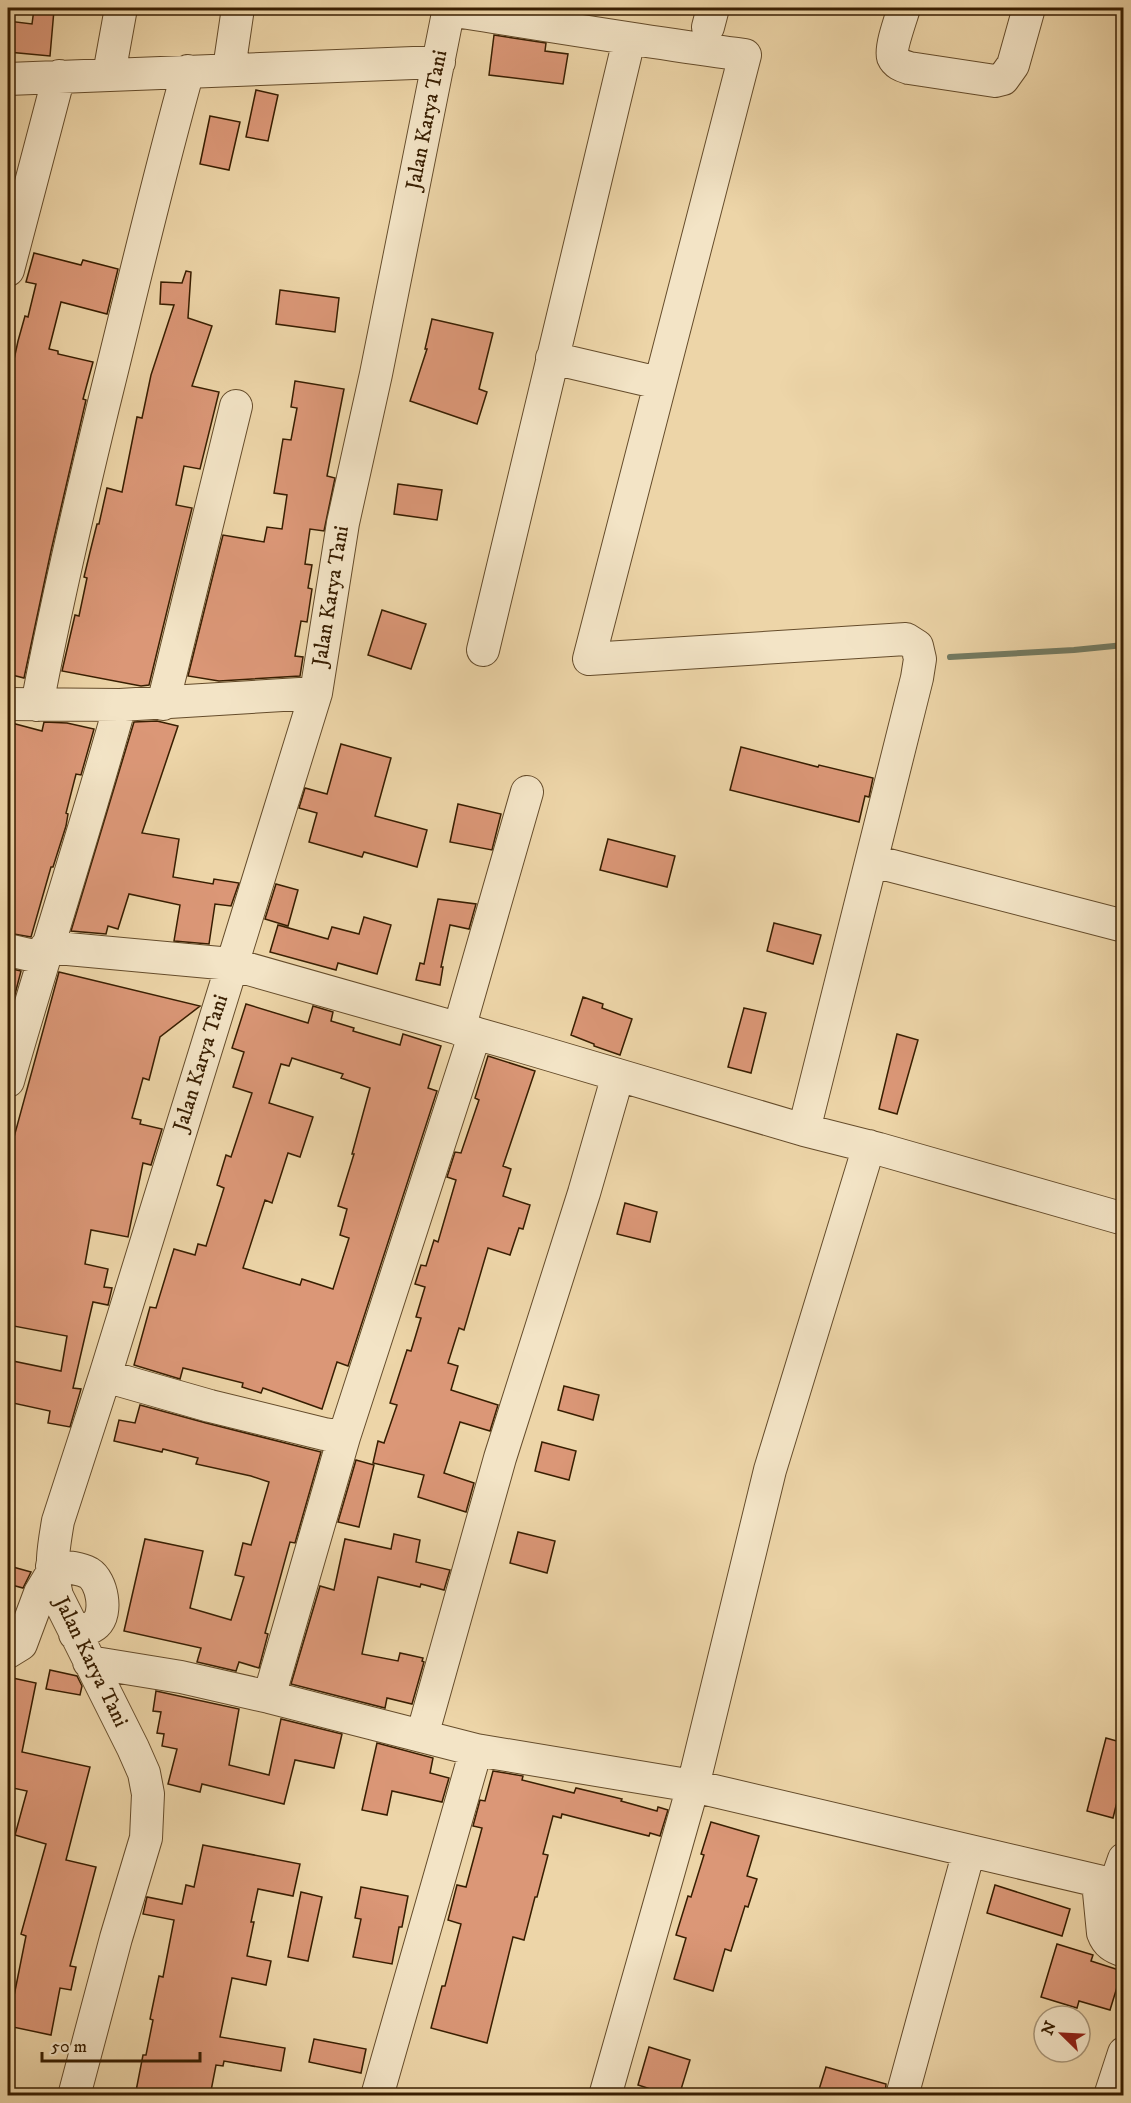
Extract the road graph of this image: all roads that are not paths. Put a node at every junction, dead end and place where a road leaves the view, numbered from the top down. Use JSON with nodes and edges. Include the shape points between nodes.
{"nodes":[{"id":1,"x":121,"y":8,"type":"edge"},
{"id":2,"x":238,"y":8,"type":"edge"},
{"id":3,"x":904,"y":8,"type":"edge"},
{"id":4,"x":1029,"y":8,"type":"edge"},
{"id":5,"x":449,"y":9,"type":"edge"},
{"id":6,"x":591,"y":19,"type":"edge"},
{"id":7,"x":629,"y":40,"type":"junction"},
{"id":8,"x":439,"y":62,"type":"junction"},
{"id":9,"x":229,"y":69,"type":"junction"},
{"id":10,"x":188,"y":71,"type":"junction"},
{"id":11,"x":109,"y":74,"type":"junction"},
{"id":12,"x":59,"y":76,"type":"junction"},
{"id":13,"x":8,"y":78,"type":"edge"},
{"id":14,"x":8,"y":270,"type":"edge"},
{"id":15,"x":552,"y":358,"type":"junction"},
{"id":16,"x":659,"y":383,"type":"junction"},
{"id":17,"x":236,"y":406,"type":"dead end"},
{"id":18,"x":483,"y":650,"type":"dead end"},
{"id":19,"x":316,"y":693,"type":"junction"},
{"id":20,"x":22,"y":704,"type":"edge"},
{"id":21,"x":163,"y":704,"type":"junction"},
{"id":22,"x":120,"y":705,"type":"junction"},
{"id":23,"x":527,"y":792,"type":"dead end"},
{"id":24,"x":873,"y":861,"type":"junction"},
{"id":25,"x":1124,"y":926,"type":"edge"},
{"id":26,"x":8,"y":950,"type":"edge"},
{"id":27,"x":44,"y":953,"type":"junction"},
{"id":28,"x":231,"y":964,"type":"junction"},
{"id":29,"x":467,"y":1031,"type":"junction"},
{"id":30,"x":618,"y":1075,"type":"junction"},
{"id":31,"x":8,"y":1081,"type":"edge"},
{"id":32,"x":804,"y":1130,"type":"junction"},
{"id":33,"x":869,"y":1146,"type":"junction"},
{"id":34,"x":1124,"y":1219,"type":"edge"},
{"id":35,"x":105,"y":1376,"type":"junction"},
{"id":36,"x":344,"y":1437,"type":"junction"},
{"id":37,"x":52,"y":1569,"type":"junction"},
{"id":38,"x":75,"y":1634,"type":"junction"},
{"id":39,"x":8,"y":1653,"type":"edge"},
{"id":40,"x":89,"y":1662,"type":"junction"},
{"id":41,"x":269,"y":1697,"type":"junction"},
{"id":42,"x":422,"y":1736,"type":"junction"},
{"id":43,"x":476,"y":1750,"type":"junction"},
{"id":44,"x":693,"y":1786,"type":"junction"},
{"id":45,"x":969,"y":1851,"type":"junction"},
{"id":46,"x":1115,"y":1878,"type":"edge"},
{"id":47,"x":1124,"y":1951,"type":"edge"},
{"id":48,"x":1124,"y":2053,"type":"edge"},
{"id":49,"x":74,"y":2096,"type":"edge"},
{"id":50,"x":377,"y":2096,"type":"edge"},
{"id":51,"x":605,"y":2096,"type":"edge"},
{"id":52,"x":902,"y":2096,"type":"edge"},
{"id":53,"x":1110,"y":2096,"type":"edge"}],
"edges":[{"from":1,"to":11,"type":"street"},
{"from":2,"to":9,"type":"street"},
{"from":3,"to":4,"type":"street","via":[[892,50],[899,64],[995,81],[1003,79],[1013,65]]},
{"from":5,"to":6,"type":"street"},
{"from":5,"to":8,"type":"street","name":"Jalan Karya Tani"},
{"from":6,"to":7,"type":"street"},
{"from":7,"to":15,"type":"street"},
{"from":7,"to":16,"type":"street","via":[[745,55]]},
{"from":8,"to":9,"type":"street"},
{"from":8,"to":19,"type":"street","name":"Jalan Karya Tani","via":[[343,523]]},
{"from":9,"to":10,"type":"street"},
{"from":10,"to":11,"type":"street"},
{"from":10,"to":20,"type":"street","via":[[154,194],[54,612]]},
{"from":11,"to":12,"type":"street"},
{"from":12,"to":13,"type":"street"},
{"from":12,"to":14,"type":"street"},
{"from":15,"to":16,"type":"street"},
{"from":15,"to":18,"type":"street"},
{"from":16,"to":24,"type":"street","via":[[589,659],[914,642],[920,651],[917,678]]},
{"from":17,"to":21,"type":"street"},
{"from":19,"to":21,"type":"street"},
{"from":19,"to":28,"type":"street","name":"Jalan Karya Tani"},
{"from":20,"to":22,"type":"street"},
{"from":21,"to":22,"type":"street"},
{"from":22,"to":27,"type":"street"},
{"from":23,"to":29,"type":"street"},
{"from":24,"to":25,"type":"street"},
{"from":24,"to":32,"type":"street"},
{"from":26,"to":27,"type":"street"},
{"from":27,"to":28,"type":"street"},
{"from":27,"to":31,"type":"street"},
{"from":28,"to":29,"type":"street"},
{"from":28,"to":35,"type":"street","name":"Jalan Karya Tani"},
{"from":29,"to":30,"type":"street"},
{"from":29,"to":36,"type":"street"},
{"from":30,"to":32,"type":"street"},
{"from":30,"to":42,"type":"street","via":[[500,1458]]},
{"from":32,"to":33,"type":"street"},
{"from":33,"to":34,"type":"street"},
{"from":33,"to":44,"type":"street","via":[[770,1470]]},
{"from":35,"to":36,"type":"street","via":[[210,1406]]},
{"from":35,"to":37,"type":"street","name":"Jalan Karya Tani","via":[[58,1521]]},
{"from":36,"to":41,"type":"street"},
{"from":37,"to":38,"type":"street","name":"Jalan Karya Tani","via":[[57,1596]]},
{"from":37,"to":38,"type":"street","via":[[80,1569],[97,1582],[102,1617],[95,1626]]},
{"from":37,"to":39,"type":"street","via":[[21,1644]]},
{"from":38,"to":40,"type":"street","name":"Jalan Karya Tani"},
{"from":40,"to":41,"type":"street"},
{"from":40,"to":49,"type":"street","name":"Jalan Karya Tani","via":[[144,1773],[148,1819]]},
{"from":41,"to":42,"type":"street"},
{"from":42,"to":43,"type":"street"},
{"from":43,"to":44,"type":"street"},
{"from":43,"to":50,"type":"street"},
{"from":44,"to":45,"type":"street"},
{"from":44,"to":51,"type":"street"},
{"from":45,"to":46,"type":"street"},
{"from":45,"to":52,"type":"street"},
{"from":46,"to":47,"type":"street","via":[[1103,1934],[1112,1947]]},
{"from":48,"to":53,"type":"street"}]}
